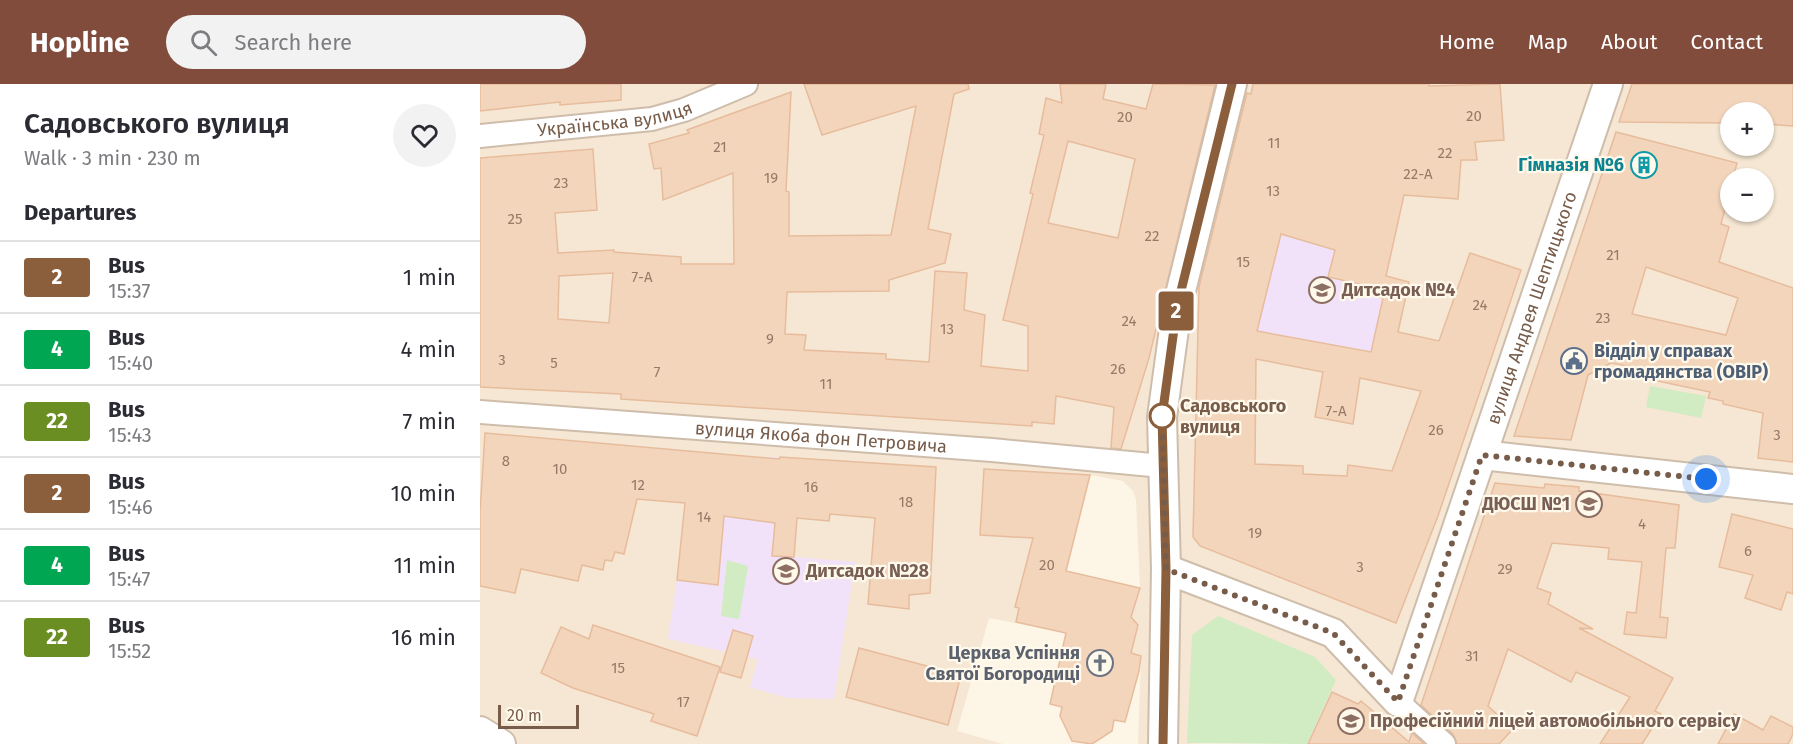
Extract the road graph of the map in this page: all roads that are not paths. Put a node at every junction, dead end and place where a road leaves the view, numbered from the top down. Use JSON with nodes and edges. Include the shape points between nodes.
{"nodes":[{"id":1,"x":746,"y":84,"type":"edge"},
{"id":2,"x":1232,"y":84,"type":"edge"},
{"id":3,"x":1608,"y":84,"type":"edge"},
{"id":4,"x":480,"y":136,"type":"edge"},
{"id":5,"x":480,"y":412,"type":"edge"},
{"id":6,"x":1482,"y":455,"type":"junction"},
{"id":7,"x":1162,"y":466,"type":"junction"},
{"id":8,"x":1793,"y":489,"type":"edge"},
{"id":9,"x":1166,"y":569,"type":"junction"},
{"id":10,"x":1398,"y":702,"type":"junction"},
{"id":11,"x":480,"y":731,"type":"edge"},
{"id":12,"x":501,"y":744,"type":"edge"},
{"id":13,"x":1163,"y":744,"type":"edge"},
{"id":14,"x":1444,"y":744,"type":"edge"}],
"edges":[{"from":1,"to":4,"type":"street","name":"Українська вулиця","via":[[652,119]]},
{"from":2,"to":7,"type":"street","via":[[1177,307],[1162,417]]},
{"from":3,"to":6,"type":"street","name":"вулиця Андрея Шептицького"},
{"from":5,"to":7,"type":"street","name":"вулиця Якоба фон Петровича"},
{"from":6,"to":8,"type":"street"},
{"from":6,"to":10,"type":"street","name":"вулиця Андрея Шептицького"},
{"from":7,"to":9,"type":"street"},
{"from":9,"to":10,"type":"street","via":[[1333,633]]},
{"from":9,"to":13,"type":"street"},
{"from":10,"to":14,"type":"street"},
{"from":11,"to":12,"type":"street"}]}
